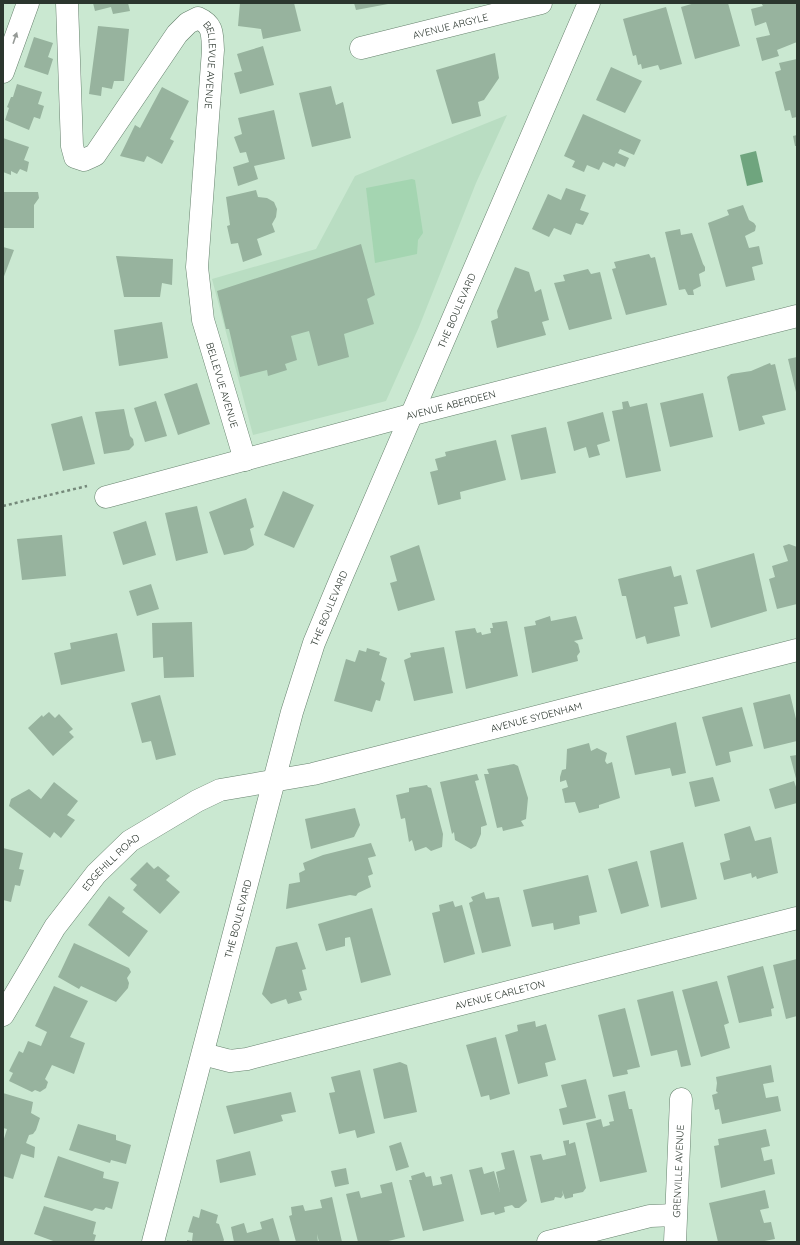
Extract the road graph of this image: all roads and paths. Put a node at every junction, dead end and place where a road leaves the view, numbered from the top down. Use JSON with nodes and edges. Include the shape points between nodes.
{"nodes":[{"id":1,"x":28,"y":3,"type":"edge"},
{"id":2,"x":67,"y":3,"type":"edge"},
{"id":3,"x":541,"y":3,"type":"edge"},
{"id":4,"x":589,"y":3,"type":"edge"},
{"id":5,"x":361,"y":48,"type":"dead end"},
{"id":6,"x":3,"y":72,"type":"edge"},
{"id":7,"x":797,"y":316,"type":"edge"},
{"id":8,"x":410,"y":415,"type":"junction"},
{"id":9,"x":245,"y":460,"type":"junction"},
{"id":10,"x":87,"y":486,"type":"dead end"},
{"id":11,"x":106,"y":497,"type":"dead end"},
{"id":12,"x":3,"y":506,"type":"edge"},
{"id":13,"x":797,"y":650,"type":"edge"},
{"id":14,"x":274,"y":780,"type":"junction"},
{"id":15,"x":797,"y":918,"type":"edge"},
{"id":16,"x":3,"y":1015,"type":"edge"},
{"id":17,"x":202,"y":1054,"type":"junction"},
{"id":18,"x":681,"y":1099,"type":"dead end"},
{"id":19,"x":675,"y":1215,"type":"junction"},
{"id":20,"x":153,"y":1242,"type":"edge"},
{"id":21,"x":548,"y":1242,"type":"edge"},
{"id":22,"x":675,"y":1242,"type":"edge"}],
"edges":[{"from":6,"to":1,"type":"street","one_way":true},
{"from":2,"to":9,"type":"street","name":"BELLEVUE AVENUE","via":[[72,146],[75,157],[84,160],[95,155],[177,34],[188,23],[198,18],[207,22],[212,32],[213,50],[197,267],[203,320]]},
{"from":3,"to":5,"type":"street","name":"AVENUE ARGYLE"},
{"from":4,"to":8,"type":"street","name":"THE BOULEVARD"},
{"from":7,"to":8,"type":"street","name":"AVENUE ABERDEEN"},
{"from":8,"to":9,"type":"street","name":"AVENUE ABERDEEN"},
{"from":8,"to":14,"type":"street","name":"THE BOULEVARD","via":[[314,643]]},
{"from":9,"to":11,"type":"street","name":"AVENUE ABERDEEN"},
{"from":10,"to":12,"type":"path"},
{"from":13,"to":14,"type":"street","name":"AVENUE SYDENHAM","via":[[314,774]]},
{"from":14,"to":16,"type":"street","name":"EDGEHILL ROAD","via":[[227,788],[214,793],[130,841],[96,874],[55,928]]},
{"from":14,"to":17,"type":"street","name":"THE BOULEVARD"},
{"from":15,"to":17,"type":"street","name":"AVENUE CARLETON","via":[[247,1060],[230,1061]]},
{"from":17,"to":20,"type":"street","name":"THE BOULEVARD"},
{"from":18,"to":19,"type":"street","name":"GRENVILLE AVENUE"},
{"from":19,"to":21,"type":"street","via":[[650,1216]]},
{"from":19,"to":22,"type":"street","name":"GRENVILLE AVENUE"}]}
